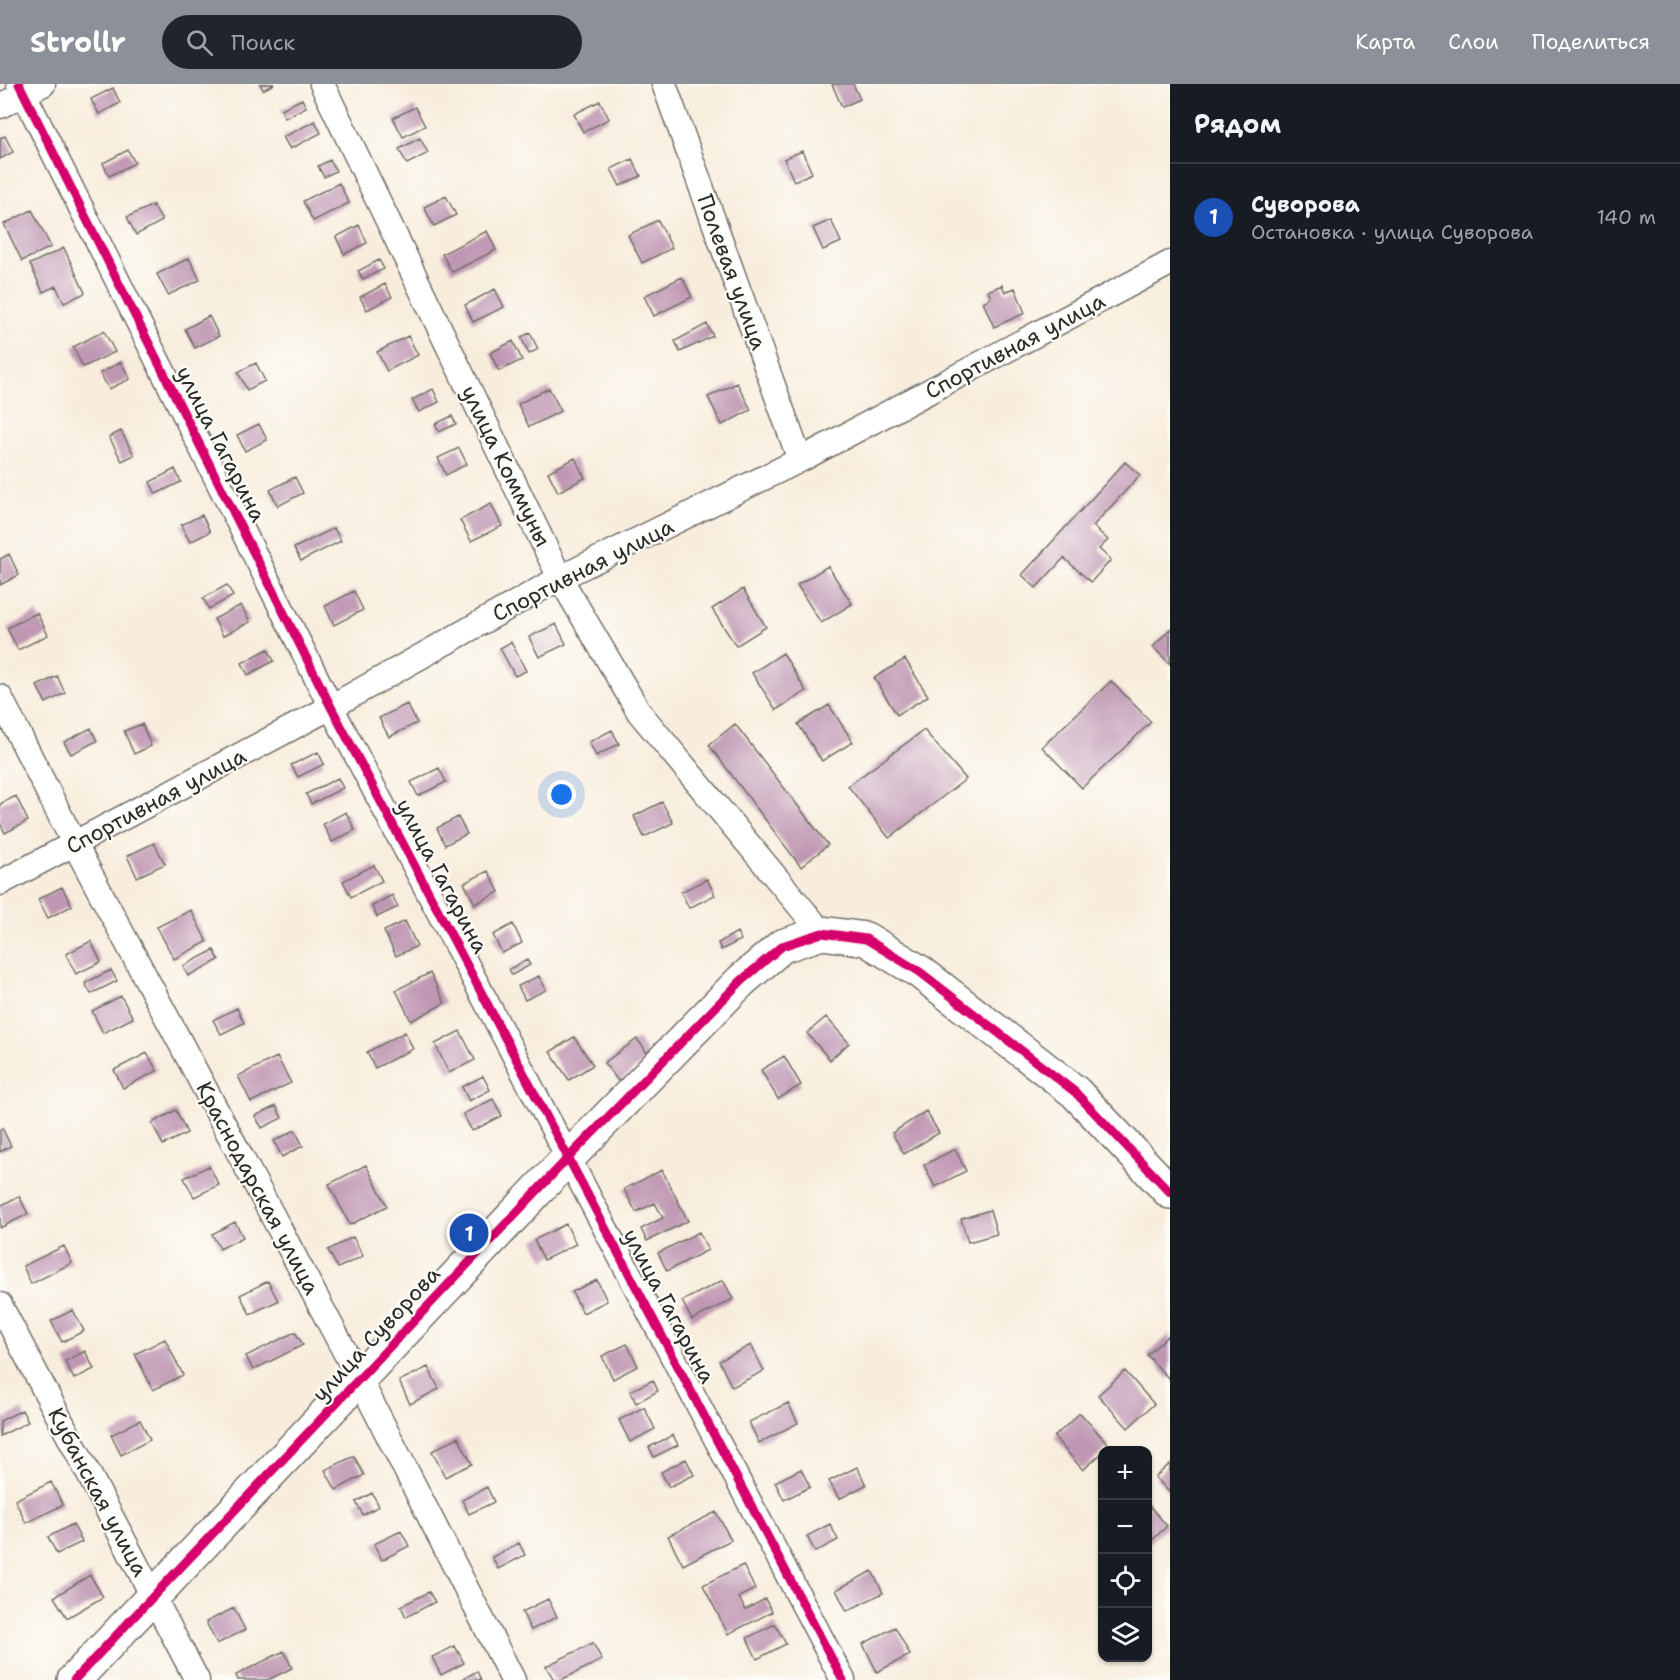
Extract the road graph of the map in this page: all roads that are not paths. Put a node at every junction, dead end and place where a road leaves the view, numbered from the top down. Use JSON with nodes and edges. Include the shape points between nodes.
{"nodes":[{"id":1,"x":322,"y":84,"type":"edge"},
{"id":2,"x":664,"y":84,"type":"edge"},
{"id":3,"x":29,"y":88,"type":"edge"},
{"id":4,"x":0,"y":106,"type":"edge"},
{"id":5,"x":1170,"y":263,"type":"edge"},
{"id":6,"x":800,"y":460,"type":"junction"},
{"id":7,"x":560,"y":578,"type":"junction"},
{"id":8,"x":0,"y":697,"type":"edge"},
{"id":9,"x":331,"y":707,"type":"junction"},
{"id":10,"x":75,"y":845,"type":"junction"},
{"id":11,"x":0,"y":883,"type":"edge"},
{"id":12,"x":822,"y":933,"type":"junction"},
{"id":13,"x":569,"y":1157,"type":"junction"},
{"id":14,"x":1170,"y":1192,"type":"edge"},
{"id":15,"x":0,"y":1305,"type":"edge"},
{"id":16,"x":360,"y":1380,"type":"junction"},
{"id":17,"x":153,"y":1597,"type":"junction"},
{"id":18,"x":74,"y":1680,"type":"edge"},
{"id":19,"x":196,"y":1680,"type":"edge"},
{"id":20,"x":513,"y":1680,"type":"edge"},
{"id":21,"x":843,"y":1680,"type":"edge"}],
"edges":[{"from":1,"to":7,"type":"street","name":"улица Коммуны"},
{"from":2,"to":6,"type":"street","name":"Полевая улица"},
{"from":3,"to":4,"type":"street"},
{"from":3,"to":9,"type":"street","name":"улица Гагарина"},
{"from":5,"to":6,"type":"street","name":"Спортивная улица"},
{"from":6,"to":7,"type":"street","name":"Спортивная улица"},
{"from":7,"to":9,"type":"street","name":"Спортивная улица"},
{"from":7,"to":12,"type":"street","name":"улица Коммуны","via":[[639,712]]},
{"from":8,"to":10,"type":"street","name":"Краснодарская улица"},
{"from":9,"to":10,"type":"street","name":"Спортивная улица"},
{"from":9,"to":13,"type":"street","name":"улица Гагарина"},
{"from":10,"to":11,"type":"street","name":"Спортивная улица"},
{"from":10,"to":16,"type":"street","name":"Краснодарская улица"},
{"from":12,"to":13,"type":"street","name":"улица Суворова","via":[[782,946],[741,981]]},
{"from":12,"to":14,"type":"street","via":[[866,939],[920,972],[1075,1092]]},
{"from":13,"to":16,"type":"street","name":"улица Суворова"},
{"from":13,"to":21,"type":"street","name":"улица Гагарина"},
{"from":15,"to":17,"type":"street","name":"Кубанская улица"},
{"from":16,"to":17,"type":"street","name":"улица Суворова"},
{"from":16,"to":20,"type":"street","name":"Краснодарская улица"},
{"from":17,"to":18,"type":"street","name":"улица Суворова"},
{"from":17,"to":19,"type":"street","name":"Кубанская улица"}]}
